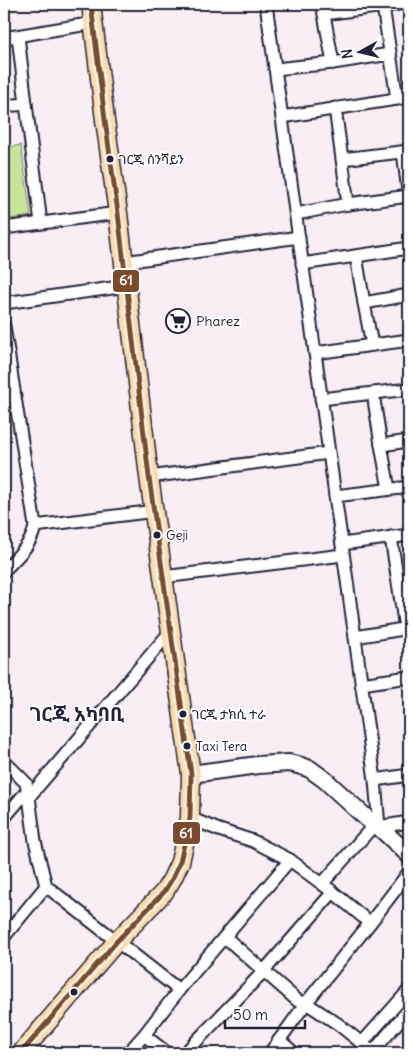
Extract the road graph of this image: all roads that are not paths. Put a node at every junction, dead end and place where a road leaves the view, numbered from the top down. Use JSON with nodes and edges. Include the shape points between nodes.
{"nodes":[{"id":1,"x":91,"y":4,"type":"edge"},
{"id":2,"x":266,"y":4,"type":"edge"},
{"id":3,"x":399,"y":4,"type":"edge"},
{"id":4,"x":383,"y":6,"type":"junction"},
{"id":5,"x":323,"y":9,"type":"edge"},
{"id":6,"x":94,"y":24,"type":"junction"},
{"id":7,"x":18,"y":36,"type":"junction"},
{"id":8,"x":4,"y":38,"type":"edge"},
{"id":9,"x":390,"y":54,"type":"junction"},
{"id":10,"x":333,"y":63,"type":"junction"},
{"id":11,"x":275,"y":70,"type":"junction"},
{"id":12,"x":409,"y":97,"type":"edge"},
{"id":13,"x":397,"y":99,"type":"junction"},
{"id":14,"x":26,"y":104,"type":"junction"},
{"id":15,"x":4,"y":106,"type":"edge"},
{"id":16,"x":335,"y":108,"type":"junction"},
{"id":17,"x":282,"y":116,"type":"junction"},
{"id":18,"x":406,"y":151,"type":"edge"},
{"id":19,"x":342,"y":159,"type":"junction"},
{"id":20,"x":409,"y":198,"type":"edge"},
{"id":21,"x":348,"y":204,"type":"junction"},
{"id":22,"x":118,"y":213,"type":"junction"},
{"id":23,"x":296,"y":214,"type":"junction"},
{"id":24,"x":41,"y":223,"type":"junction"},
{"id":25,"x":4,"y":228,"type":"edge"},
{"id":26,"x":299,"y":237,"type":"junction"},
{"id":27,"x":409,"y":248,"type":"edge"},
{"id":28,"x":356,"y":256,"type":"junction"},
{"id":29,"x":124,"y":262,"type":"junction"},
{"id":30,"x":302,"y":264,"type":"junction"},
{"id":31,"x":126,"y":286,"type":"junction"},
{"id":32,"x":409,"y":295,"type":"edge"},
{"id":33,"x":4,"y":303,"type":"edge"},
{"id":34,"x":364,"y":303,"type":"junction"},
{"id":35,"x":4,"y":326,"type":"edge"},
{"id":36,"x":409,"y":340,"type":"edge"},
{"id":37,"x":372,"y":345,"type":"junction"},
{"id":38,"x":315,"y":353,"type":"junction"},
{"id":39,"x":409,"y":388,"type":"edge"},
{"id":40,"x":373,"y":393,"type":"junction"},
{"id":41,"x":321,"y":398,"type":"junction"},
{"id":42,"x":409,"y":441,"type":"edge"},
{"id":43,"x":381,"y":445,"type":"junction"},
{"id":44,"x":329,"y":453,"type":"junction"},
{"id":45,"x":149,"y":477,"type":"junction"},
{"id":46,"x":409,"y":487,"type":"edge"},
{"id":47,"x":389,"y":489,"type":"junction"},
{"id":48,"x":335,"y":496,"type":"junction"},
{"id":49,"x":154,"y":511,"type":"junction"},
{"id":50,"x":35,"y":526,"type":"junction"},
{"id":51,"x":409,"y":535,"type":"edge"},
{"id":52,"x":391,"y":537,"type":"junction"},
{"id":53,"x":343,"y":549,"type":"junction"},
{"id":54,"x":4,"y":571,"type":"edge"},
{"id":55,"x":163,"y":577,"type":"junction"},
{"id":56,"x":404,"y":586,"type":"edge"},
{"id":57,"x":407,"y":628,"type":"edge"},
{"id":58,"x":170,"y":632,"type":"junction"},
{"id":59,"x":355,"y":637,"type":"junction"},
{"id":60,"x":409,"y":677,"type":"edge"},
{"id":61,"x":361,"y":684,"type":"junction"},
{"id":62,"x":4,"y":761,"type":"edge"},
{"id":63,"x":191,"y":774,"type":"junction"},
{"id":64,"x":409,"y":775,"type":"edge"},
{"id":65,"x":375,"y":780,"type":"junction"},
{"id":66,"x":28,"y":794,"type":"junction"},
{"id":67,"x":4,"y":818,"type":"edge"},
{"id":68,"x":190,"y":818,"type":"junction"},
{"id":69,"x":409,"y":822,"type":"edge"},
{"id":70,"x":376,"y":826,"type":"junction"},
{"id":71,"x":409,"y":856,"type":"edge"},
{"id":72,"x":290,"y":860,"type":"junction"},
{"id":73,"x":409,"y":872,"type":"edge"},
{"id":74,"x":322,"y":884,"type":"junction"},
{"id":75,"x":46,"y":886,"type":"junction"},
{"id":76,"x":333,"y":892,"type":"junction"},
{"id":77,"x":370,"y":923,"type":"junction"},
{"id":78,"x":4,"y":937,"type":"edge"},
{"id":79,"x":225,"y":937,"type":"junction"},
{"id":80,"x":117,"y":942,"type":"junction"},
{"id":81,"x":264,"y":972,"type":"junction"},
{"id":82,"x":179,"y":990,"type":"junction"},
{"id":83,"x":409,"y":990,"type":"edge"},
{"id":84,"x":306,"y":1003,"type":"junction"},
{"id":85,"x":409,"y":1009,"type":"edge"},
{"id":86,"x":144,"y":1035,"type":"junction"},
{"id":87,"x":279,"y":1040,"type":"junction"},
{"id":88,"x":362,"y":1043,"type":"junction"},
{"id":89,"x":373,"y":1052,"type":"edge"},
{"id":90,"x":21,"y":1053,"type":"edge"},
{"id":91,"x":128,"y":1053,"type":"edge"},
{"id":92,"x":167,"y":1053,"type":"edge"},
{"id":93,"x":185,"y":1053,"type":"edge"},
{"id":94,"x":270,"y":1053,"type":"edge"},
{"id":95,"x":294,"y":1053,"type":"edge"}],
"edges":[{"from":1,"to":6,"type":"main road"},
{"from":2,"to":11,"type":"street"},
{"from":3,"to":4,"type":"street"},
{"from":4,"to":5,"type":"street"},
{"from":4,"to":9,"type":"street"},
{"from":5,"to":10,"type":"street"},
{"from":6,"to":7,"type":"street"},
{"from":6,"to":22,"type":"main road"},
{"from":7,"to":8,"type":"street"},
{"from":7,"to":14,"type":"street"},
{"from":9,"to":10,"type":"street"},
{"from":9,"to":13,"type":"street"},
{"from":10,"to":11,"type":"street"},
{"from":11,"to":17,"type":"street"},
{"from":12,"to":13,"type":"street"},
{"from":13,"to":16,"type":"street"},
{"from":14,"to":15,"type":"street"},
{"from":14,"to":24,"type":"street"},
{"from":16,"to":17,"type":"street"},
{"from":16,"to":19,"type":"street"},
{"from":17,"to":23,"type":"street"},
{"from":18,"to":19,"type":"street"},
{"from":18,"to":20,"type":"street"},
{"from":19,"to":21,"type":"street"},
{"from":20,"to":21,"type":"street"},
{"from":21,"to":23,"type":"street"},
{"from":22,"to":24,"type":"street"},
{"from":22,"to":29,"type":"main road"},
{"from":23,"to":26,"type":"street"},
{"from":24,"to":25,"type":"street"},
{"from":26,"to":29,"type":"street"},
{"from":26,"to":30,"type":"street"},
{"from":27,"to":28,"type":"street"},
{"from":28,"to":30,"type":"street"},
{"from":28,"to":34,"type":"street"},
{"from":29,"to":31,"type":"main road"},
{"from":30,"to":38,"type":"street"},
{"from":31,"to":33,"type":"street"},
{"from":31,"to":45,"type":"main road"},
{"from":32,"to":34,"type":"street"},
{"from":34,"to":37,"type":"street"},
{"from":35,"to":50,"type":"street"},
{"from":36,"to":37,"type":"street"},
{"from":37,"to":38,"type":"street"},
{"from":38,"to":41,"type":"street"},
{"from":39,"to":40,"type":"street"},
{"from":40,"to":41,"type":"street"},
{"from":40,"to":43,"type":"street"},
{"from":41,"to":44,"type":"street"},
{"from":42,"to":43,"type":"street"},
{"from":43,"to":47,"type":"street"},
{"from":44,"to":45,"type":"street"},
{"from":44,"to":48,"type":"street"},
{"from":45,"to":49,"type":"main road"},
{"from":46,"to":47,"type":"street"},
{"from":47,"to":48,"type":"street"},
{"from":48,"to":53,"type":"street"},
{"from":49,"to":50,"type":"street"},
{"from":49,"to":55,"type":"main road"},
{"from":50,"to":54,"type":"street","via":[[29,544]]},
{"from":51,"to":52,"type":"street"},
{"from":52,"to":53,"type":"street"},
{"from":52,"to":56,"type":"street"},
{"from":53,"to":55,"type":"street"},
{"from":53,"to":59,"type":"street"},
{"from":55,"to":58,"type":"main road"},
{"from":56,"to":57,"type":"street"},
{"from":57,"to":59,"type":"street"},
{"from":58,"to":63,"type":"main road"},
{"from":58,"to":66,"type":"street"},
{"from":59,"to":61,"type":"street"},
{"from":60,"to":61,"type":"street"},
{"from":61,"to":65,"type":"street"},
{"from":62,"to":66,"type":"street","via":[[26,783]]},
{"from":63,"to":68,"type":"main road"},
{"from":63,"to":70,"type":"street","via":[[258,765],[298,765],[325,780]]},
{"from":64,"to":65,"type":"street"},
{"from":65,"to":70,"type":"street"},
{"from":66,"to":67,"type":"street"},
{"from":66,"to":75,"type":"street"},
{"from":68,"to":72,"type":"street","via":[[253,841]]},
{"from":68,"to":80,"type":"main road","via":[[180,862],[164,892]]},
{"from":69,"to":70,"type":"street"},
{"from":70,"to":71,"type":"street"},
{"from":70,"to":74,"type":"street"},
{"from":72,"to":74,"type":"street"},
{"from":72,"to":79,"type":"street"},
{"from":73,"to":77,"type":"street"},
{"from":74,"to":76,"type":"street"},
{"from":75,"to":78,"type":"street"},
{"from":75,"to":80,"type":"street"},
{"from":76,"to":77,"type":"street"},
{"from":76,"to":81,"type":"street"},
{"from":77,"to":84,"type":"street"},
{"from":79,"to":81,"type":"street"},
{"from":79,"to":82,"type":"street"},
{"from":80,"to":82,"type":"street"},
{"from":80,"to":90,"type":"main road"},
{"from":81,"to":84,"type":"street","via":[[298,1001]]},
{"from":81,"to":93,"type":"street"},
{"from":82,"to":86,"type":"street"},
{"from":83,"to":88,"type":"street"},
{"from":84,"to":87,"type":"street"},
{"from":84,"to":88,"type":"street"},
{"from":85,"to":89,"type":"street"},
{"from":86,"to":91,"type":"street"},
{"from":86,"to":92,"type":"street"},
{"from":87,"to":94,"type":"street"},
{"from":87,"to":95,"type":"street"},
{"from":88,"to":89,"type":"street"}]}
